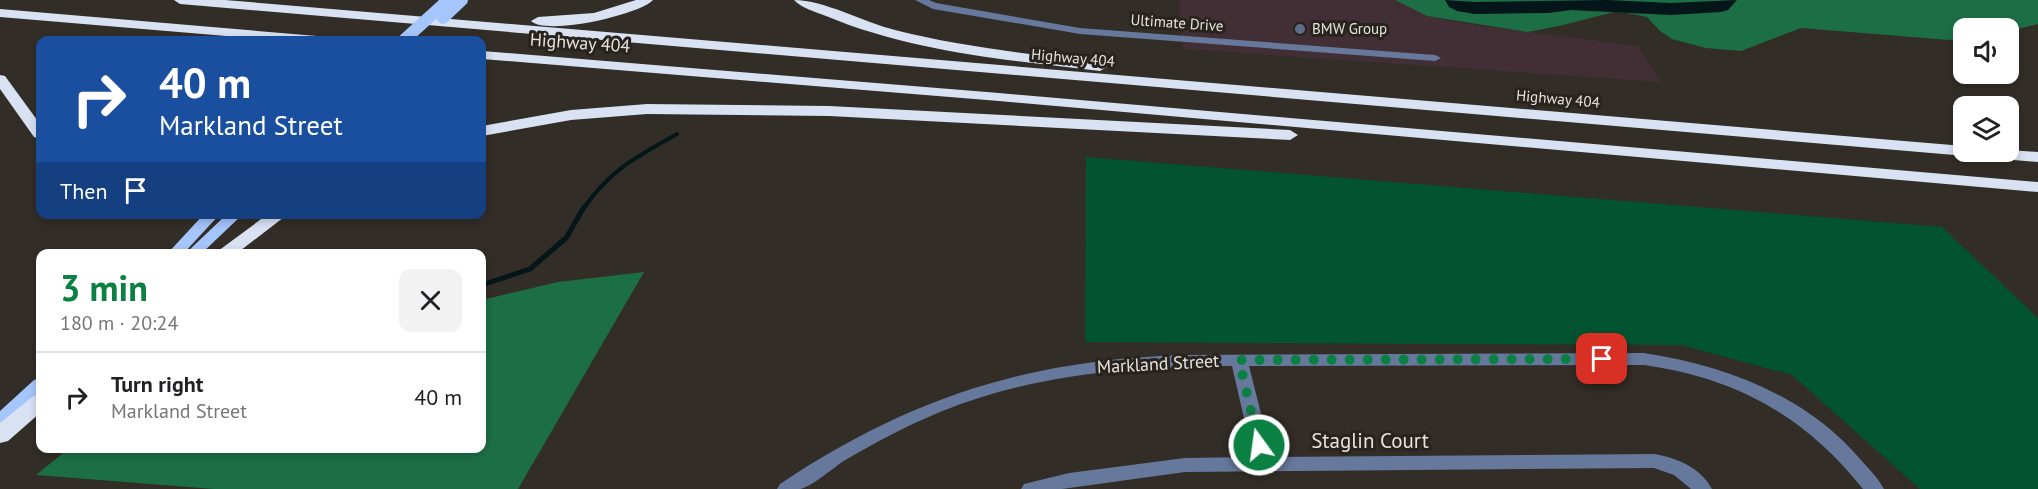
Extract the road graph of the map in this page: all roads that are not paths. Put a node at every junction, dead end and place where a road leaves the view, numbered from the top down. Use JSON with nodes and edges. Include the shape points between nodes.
{"nodes":[{"id":1,"x":180,"y":0,"type":"edge"},
{"id":2,"x":448,"y":0,"type":"edge"},
{"id":3,"x":462,"y":0,"type":"edge"},
{"id":4,"x":647,"y":0,"type":"edge"},
{"id":5,"x":800,"y":0,"type":"edge"},
{"id":6,"x":920,"y":0,"type":"edge"},
{"id":7,"x":0,"y":13,"type":"edge"},
{"id":8,"x":388,"y":16,"type":"junction"},
{"id":9,"x":270,"y":36,"type":"edge"},
{"id":10,"x":408,"y":36,"type":"edge"},
{"id":11,"x":423,"y":36,"type":"edge"},
{"id":12,"x":486,"y":55,"type":"edge"},
{"id":13,"x":1435,"y":58,"type":"dead end"},
{"id":14,"x":0,"y":79,"type":"edge"},
{"id":15,"x":1681,"y":127,"type":"junction"},
{"id":16,"x":36,"y":128,"type":"edge"},
{"id":17,"x":486,"y":130,"type":"edge"},
{"id":18,"x":1465,"y":138,"type":"junction"},
{"id":19,"x":1953,"y":150,"type":"edge"},
{"id":20,"x":2019,"y":156,"type":"edge"},
{"id":21,"x":2038,"y":157,"type":"edge"},
{"id":22,"x":2038,"y":187,"type":"edge"},
{"id":23,"x":208,"y":219,"type":"edge"},
{"id":24,"x":230,"y":219,"type":"edge"},
{"id":25,"x":273,"y":219,"type":"edge"},
{"id":26,"x":179,"y":249,"type":"edge"},
{"id":27,"x":198,"y":249,"type":"edge"},
{"id":28,"x":230,"y":249,"type":"edge"},
{"id":29,"x":1239,"y":360,"type":"junction"},
{"id":30,"x":36,"y":388,"type":"edge"},
{"id":31,"x":36,"y":405,"type":"edge"},
{"id":32,"x":0,"y":422,"type":"edge"},
{"id":33,"x":0,"y":435,"type":"edge"},
{"id":34,"x":1264,"y":464,"type":"junction"},
{"id":35,"x":787,"y":489,"type":"edge"},
{"id":36,"x":1031,"y":489,"type":"edge"},
{"id":37,"x":1702,"y":489,"type":"edge"},
{"id":38,"x":1874,"y":489,"type":"edge"}],
"edges":[{"from":1,"to":8,"type":"highway","name":"Highway 404"},
{"from":2,"to":10,"type":"main road","bridge":true},
{"from":3,"to":11,"type":"main road","bridge":true},
{"from":4,"to":8,"type":"highway","via":[[614,12],[571,20]]},
{"from":5,"to":15,"type":"highway","via":[[861,25],[990,53],[1153,74]]},
{"from":6,"to":13,"type":"street","name":"Ultimate Drive","via":[[933,6],[1080,31]]},
{"from":7,"to":9,"type":"highway"},
{"from":8,"to":15,"type":"highway","name":"Highway 404"},
{"from":12,"to":18,"type":"highway","name":"Highway 404"},
{"from":14,"to":16,"type":"highway"},
{"from":15,"to":19,"type":"highway","name":"Highway 404"},
{"from":17,"to":18,"type":"highway","via":[[571,115],[647,109],[829,111],[1298,135]]},
{"from":18,"to":22,"type":"highway","name":"Highway 404"},
{"from":20,"to":21,"type":"highway"},
{"from":23,"to":26,"type":"main road"},
{"from":24,"to":27,"type":"main road"},
{"from":25,"to":28,"type":"highway"},
{"from":29,"to":34,"type":"street"},
{"from":29,"to":35,"type":"street","name":"Markland Street","via":[[1095,366],[1001,385],[896,424]]},
{"from":29,"to":38,"type":"street","name":"Markland Street","via":[[1644,359],[1676,363],[1734,381],[1802,417],[1840,448]]},
{"from":30,"to":32,"type":"main road"},
{"from":31,"to":33,"type":"highway"},
{"from":34,"to":36,"type":"street","name":"Staglin Court","via":[[1159,467]]},
{"from":34,"to":37,"type":"street","name":"Staglin Court","via":[[1654,461],[1680,468]]}]}
